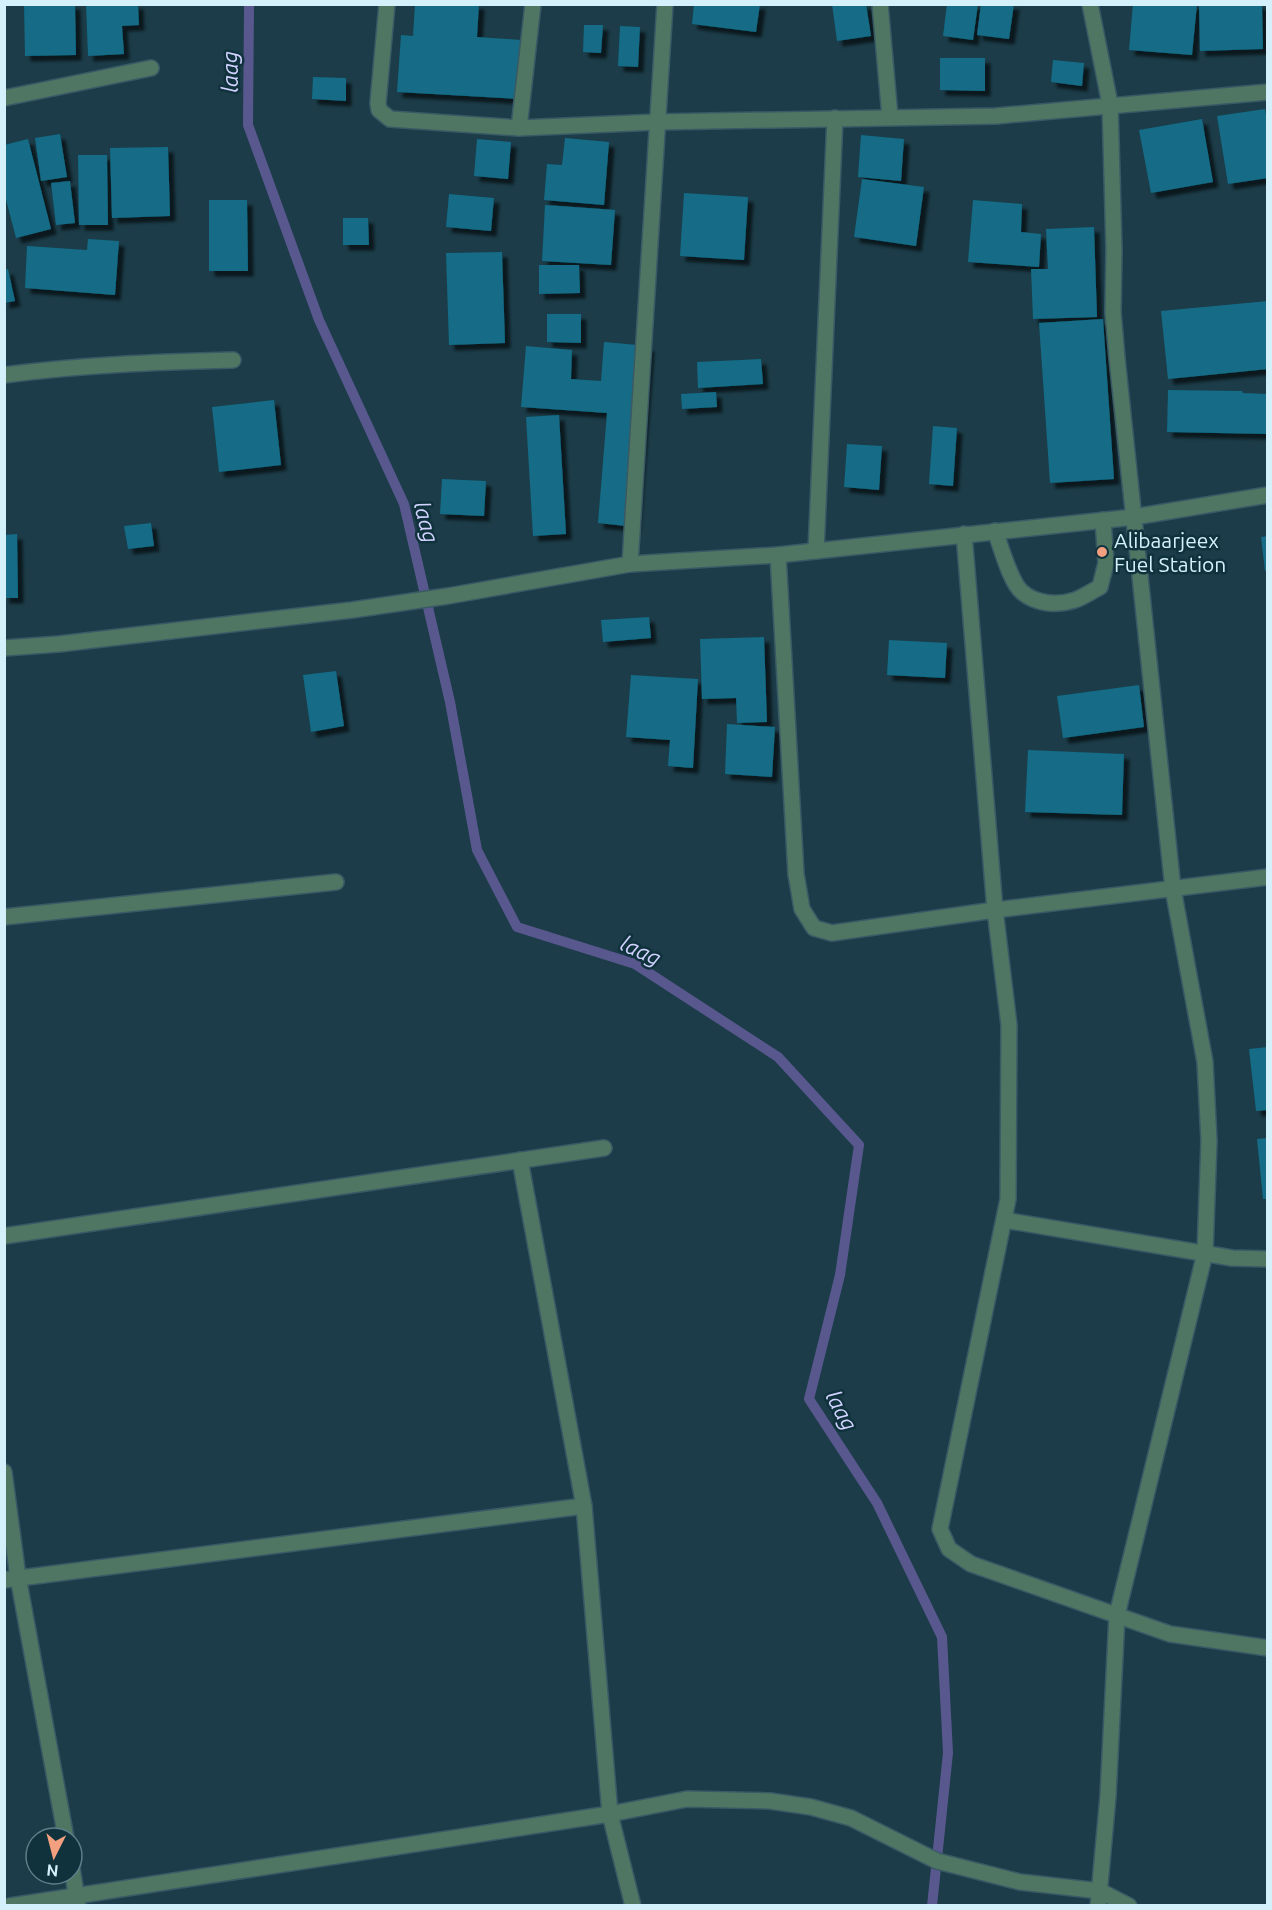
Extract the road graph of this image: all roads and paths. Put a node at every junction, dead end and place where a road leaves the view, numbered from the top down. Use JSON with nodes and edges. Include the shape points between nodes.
{"nodes":[{"id":1,"x":387,"y":4,"type":"edge"},
{"id":2,"x":533,"y":4,"type":"edge"},
{"id":3,"x":665,"y":4,"type":"edge"},
{"id":4,"x":880,"y":4,"type":"edge"},
{"id":5,"x":1090,"y":4,"type":"edge"},
{"id":6,"x":152,"y":68,"type":"dead end"},
{"id":7,"x":1268,"y":92,"type":"edge"},
{"id":8,"x":4,"y":98,"type":"edge"},
{"id":9,"x":1110,"y":104,"type":"junction"},
{"id":10,"x":890,"y":117,"type":"junction"},
{"id":11,"x":835,"y":118,"type":"junction"},
{"id":12,"x":657,"y":122,"type":"junction"},
{"id":13,"x":519,"y":128,"type":"junction"},
{"id":14,"x":233,"y":360,"type":"dead end"},
{"id":15,"x":4,"y":375,"type":"edge"},
{"id":16,"x":1268,"y":495,"type":"edge"},
{"id":17,"x":1134,"y":517,"type":"junction"},
{"id":18,"x":1103,"y":520,"type":"junction"},
{"id":19,"x":995,"y":531,"type":"junction"},
{"id":20,"x":964,"y":534,"type":"junction"},
{"id":21,"x":816,"y":551,"type":"junction"},
{"id":22,"x":778,"y":555,"type":"junction"},
{"id":23,"x":630,"y":564,"type":"junction"},
{"id":24,"x":4,"y":648,"type":"edge"},
{"id":25,"x":1268,"y":877,"type":"edge"},
{"id":26,"x":336,"y":882,"type":"dead end"},
{"id":27,"x":1173,"y":889,"type":"junction"},
{"id":28,"x":995,"y":910,"type":"junction"},
{"id":29,"x":4,"y":917,"type":"edge"},
{"id":30,"x":604,"y":1148,"type":"dead end"},
{"id":31,"x":520,"y":1160,"type":"junction"},
{"id":32,"x":1004,"y":1220,"type":"junction"},
{"id":33,"x":4,"y":1236,"type":"edge"},
{"id":34,"x":1206,"y":1253,"type":"junction"},
{"id":35,"x":1268,"y":1259,"type":"edge"},
{"id":36,"x":4,"y":1472,"type":"edge"},
{"id":37,"x":584,"y":1506,"type":"junction"},
{"id":38,"x":11,"y":1578,"type":"edge"},
{"id":39,"x":1117,"y":1615,"type":"junction"},
{"id":40,"x":1268,"y":1648,"type":"edge"},
{"id":41,"x":610,"y":1814,"type":"junction"},
{"id":42,"x":63,"y":1826,"type":"edge"},
{"id":43,"x":1099,"y":1898,"type":"edge"},
{"id":44,"x":77,"y":1900,"type":"edge"},
{"id":45,"x":10,"y":1905,"type":"edge"},
{"id":46,"x":633,"y":1905,"type":"edge"},
{"id":47,"x":1130,"y":1905,"type":"edge"}],
"edges":[{"from":1,"to":13,"type":"street","via":[[378,103],[383,115],[390,119]]},
{"from":2,"to":13,"type":"street"},
{"from":3,"to":12,"type":"street"},
{"from":4,"to":10,"type":"street"},
{"from":5,"to":9,"type":"street"},
{"from":6,"to":8,"type":"street"},
{"from":7,"to":9,"type":"street"},
{"from":9,"to":10,"type":"street","via":[[996,116]]},
{"from":9,"to":17,"type":"street","via":[[1113,312]]},
{"from":10,"to":11,"type":"street"},
{"from":11,"to":12,"type":"street"},
{"from":11,"to":21,"type":"street"},
{"from":12,"to":13,"type":"street"},
{"from":12,"to":23,"type":"street"},
{"from":14,"to":15,"type":"street","via":[[110,364]]},
{"from":16,"to":17,"type":"street"},
{"from":17,"to":18,"type":"street"},
{"from":17,"to":27,"type":"street"},
{"from":18,"to":19,"type":"street"},
{"from":18,"to":19,"type":"street","via":[[1106,563],[1100,587],[1076,600],[1060,603],[1045,603],[1021,591]]},
{"from":19,"to":20,"type":"street"},
{"from":20,"to":21,"type":"street"},
{"from":20,"to":28,"type":"street"},
{"from":21,"to":22,"type":"street"},
{"from":22,"to":23,"type":"street"},
{"from":22,"to":28,"type":"street","via":[[796,874],[802,909],[814,928],[832,933]]},
{"from":23,"to":24,"type":"street","via":[[352,610]]},
{"from":25,"to":27,"type":"street"},
{"from":26,"to":29,"type":"street"},
{"from":27,"to":28,"type":"street"},
{"from":27,"to":34,"type":"street","via":[[1205,1062],[1209,1141]]},
{"from":28,"to":32,"type":"street","via":[[1009,1025],[1008,1199]]},
{"from":30,"to":31,"type":"street"},
{"from":31,"to":33,"type":"street"},
{"from":31,"to":37,"type":"street"},
{"from":32,"to":34,"type":"street"},
{"from":32,"to":39,"type":"street","via":[[940,1529],[949,1549],[971,1564]]},
{"from":34,"to":35,"type":"street"},
{"from":34,"to":39,"type":"street"},
{"from":36,"to":38,"type":"street"},
{"from":37,"to":38,"type":"street"},
{"from":37,"to":41,"type":"street"},
{"from":38,"to":42,"type":"street"},
{"from":39,"to":40,"type":"street","via":[[1170,1634]]},
{"from":39,"to":43,"type":"street"},
{"from":41,"to":43,"type":"street","via":[[687,1799],[770,1801],[811,1807],[850,1818],[937,1861]]},
{"from":41,"to":44,"type":"street"},
{"from":41,"to":46,"type":"street"},
{"from":43,"to":47,"type":"street"},
{"from":44,"to":45,"type":"street"}]}
